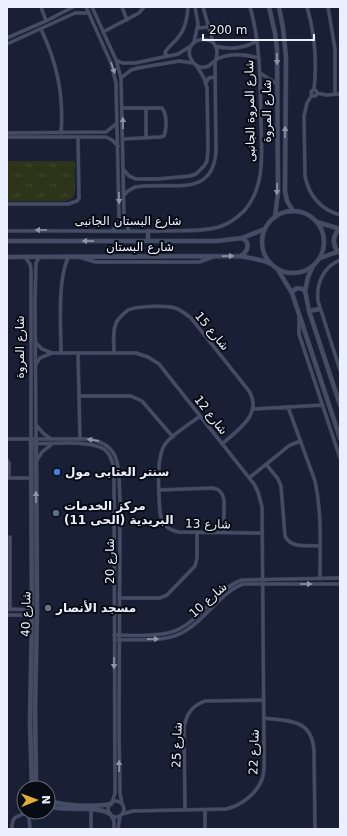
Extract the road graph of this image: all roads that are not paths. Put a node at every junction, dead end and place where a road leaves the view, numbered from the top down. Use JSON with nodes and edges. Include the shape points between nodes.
{"nodes":[{"id":1,"x":41,"y":7,"type":"edge"},
{"id":2,"x":74,"y":7,"type":"edge"},
{"id":3,"x":86,"y":7,"type":"edge"},
{"id":4,"x":92,"y":7,"type":"edge"},
{"id":5,"x":122,"y":7,"type":"edge"},
{"id":6,"x":144,"y":7,"type":"edge"},
{"id":7,"x":188,"y":7,"type":"edge"},
{"id":8,"x":195,"y":7,"type":"edge"},
{"id":9,"x":203,"y":7,"type":"edge"},
{"id":10,"x":250,"y":7,"type":"edge"},
{"id":11,"x":269,"y":7,"type":"edge"},
{"id":12,"x":279,"y":7,"type":"edge"},
{"id":13,"x":307,"y":7,"type":"edge"},
{"id":14,"x":328,"y":7,"type":"edge"},
{"id":15,"x":76,"y":13,"type":"junction"},
{"id":16,"x":89,"y":13,"type":"junction"},
{"id":17,"x":127,"y":20,"type":"junction"},
{"id":18,"x":46,"y":21,"type":"junction"},
{"id":19,"x":209,"y":27,"type":"junction"},
{"id":20,"x":197,"y":28,"type":"junction"},
{"id":21,"x":41,"y":29,"type":"junction"},
{"id":22,"x":24,"y":31,"type":"junction"},
{"id":23,"x":103,"y":32,"type":"junction"},
{"id":24,"x":26,"y":36,"type":"junction"},
{"id":25,"x":7,"y":38,"type":"edge"},
{"id":26,"x":257,"y":41,"type":"junction"},
{"id":27,"x":213,"y":42,"type":"junction"},
{"id":28,"x":7,"y":44,"type":"edge"},
{"id":29,"x":192,"y":45,"type":"junction"},
{"id":30,"x":216,"y":46,"type":"junction"},
{"id":31,"x":111,"y":50,"type":"junction"},
{"id":32,"x":106,"y":52,"type":"junction"},
{"id":33,"x":168,"y":56,"type":"junction"},
{"id":34,"x":259,"y":58,"type":"junction"},
{"id":35,"x":116,"y":60,"type":"junction"},
{"id":36,"x":216,"y":61,"type":"junction"},
{"id":37,"x":128,"y":63,"type":"junction"},
{"id":38,"x":195,"y":64,"type":"junction"},
{"id":39,"x":131,"y":70,"type":"junction"},
{"id":40,"x":260,"y":73,"type":"junction"},
{"id":41,"x":338,"y":75,"type":"edge"},
{"id":42,"x":215,"y":77,"type":"junction"},
{"id":43,"x":121,"y":78,"type":"junction"},
{"id":44,"x":206,"y":82,"type":"junction"},
{"id":45,"x":277,"y":84,"type":"junction"},
{"id":46,"x":314,"y":90,"type":"junction"},
{"id":47,"x":317,"y":93,"type":"junction"},
{"id":48,"x":335,"y":94,"type":"junction"},
{"id":49,"x":340,"y":94,"type":"edge"},
{"id":50,"x":312,"y":95,"type":"junction"},
{"id":51,"x":123,"y":108,"type":"junction"},
{"id":52,"x":146,"y":108,"type":"junction"},
{"id":53,"x":118,"y":123,"type":"junction"},
{"id":54,"x":106,"y":132,"type":"junction"},
{"id":55,"x":7,"y":133,"type":"edge"},
{"id":56,"x":47,"y":133,"type":"junction"},
{"id":57,"x":61,"y":133,"type":"junction"},
{"id":58,"x":7,"y":137,"type":"edge"},
{"id":59,"x":46,"y":137,"type":"junction"},
{"id":60,"x":106,"y":137,"type":"junction"},
{"id":61,"x":78,"y":138,"type":"junction"},
{"id":62,"x":146,"y":138,"type":"junction"},
{"id":63,"x":123,"y":139,"type":"junction"},
{"id":64,"x":118,"y":146,"type":"junction"},
{"id":65,"x":118,"y":155,"type":"junction"},
{"id":66,"x":123,"y":155,"type":"junction"},
{"id":67,"x":124,"y":169,"type":"junction"},
{"id":68,"x":136,"y":179,"type":"junction"},
{"id":69,"x":137,"y":186,"type":"junction"},
{"id":70,"x":124,"y":195,"type":"junction"},
{"id":71,"x":7,"y":204,"type":"edge"},
{"id":72,"x":243,"y":211,"type":"joint"},
{"id":73,"x":293,"y":211,"type":"junction"},
{"id":74,"x":119,"y":214,"type":"junction"},
{"id":75,"x":124,"y":214,"type":"junction"},
{"id":76,"x":340,"y":215,"type":"edge"},
{"id":77,"x":275,"y":217,"type":"junction"},
{"id":78,"x":317,"y":222,"type":"junction"},
{"id":79,"x":265,"y":229,"type":"junction"},
{"id":80,"x":340,"y":229,"type":"edge"},
{"id":81,"x":7,"y":231,"type":"edge"},
{"id":82,"x":112,"y":231,"type":"junction"},
{"id":83,"x":129,"y":231,"type":"junction"},
{"id":84,"x":148,"y":231,"type":"junction"},
{"id":85,"x":242,"y":238,"type":"junction"},
{"id":86,"x":148,"y":241,"type":"junction"},
{"id":87,"x":7,"y":242,"type":"edge"},
{"id":88,"x":339,"y":251,"type":"edge"},
{"id":89,"x":24,"y":256,"type":"junction"},
{"id":90,"x":40,"y":256,"type":"junction"},
{"id":91,"x":69,"y":256,"type":"junction"},
{"id":92,"x":241,"y":256,"type":"junction"},
{"id":93,"x":7,"y":257,"type":"edge"},
{"id":94,"x":320,"y":258,"type":"junction"},
{"id":95,"x":340,"y":260,"type":"edge"},
{"id":96,"x":271,"y":264,"type":"junction"},
{"id":97,"x":314,"y":265,"type":"junction"},
{"id":98,"x":278,"y":270,"type":"junction"},
{"id":99,"x":305,"y":291,"type":"junction"},
{"id":100,"x":292,"y":293,"type":"junction"},
{"id":101,"x":320,"y":309,"type":"junction"},
{"id":102,"x":309,"y":311,"type":"junction"},
{"id":103,"x":299,"y":316,"type":"junction"},
{"id":104,"x":36,"y":343,"type":"junction"},
{"id":105,"x":114,"y":352,"type":"junction"},
{"id":106,"x":52,"y":353,"type":"junction"},
{"id":107,"x":61,"y":353,"type":"junction"},
{"id":108,"x":78,"y":353,"type":"junction"},
{"id":109,"x":36,"y":364,"type":"junction"},
{"id":110,"x":340,"y":370,"type":"edge"},
{"id":111,"x":79,"y":396,"type":"junction"},
{"id":112,"x":323,"y":405,"type":"junction"},
{"id":113,"x":340,"y":405,"type":"edge"},
{"id":114,"x":288,"y":407,"type":"junction"},
{"id":115,"x":253,"y":409,"type":"junction"},
{"id":116,"x":200,"y":416,"type":"junction"},
{"id":117,"x":36,"y":425,"type":"junction"},
{"id":118,"x":173,"y":437,"type":"junction"},
{"id":119,"x":340,"y":438,"type":"edge"},
{"id":120,"x":7,"y":439,"type":"edge"},
{"id":121,"x":52,"y":439,"type":"junction"},
{"id":122,"x":80,"y":439,"type":"junction"},
{"id":123,"x":34,"y":442,"type":"junction"},
{"id":124,"x":301,"y":442,"type":"junction"},
{"id":125,"x":52,"y":444,"type":"junction"},
{"id":126,"x":222,"y":444,"type":"junction"},
{"id":127,"x":340,"y":458,"type":"edge"},
{"id":128,"x":7,"y":460,"type":"edge"},
{"id":129,"x":36,"y":464,"type":"junction"},
{"id":130,"x":266,"y":464,"type":"junction"},
{"id":131,"x":31,"y":478,"type":"junction"},
{"id":132,"x":249,"y":478,"type":"junction"},
{"id":133,"x":159,"y":490,"type":"junction"},
{"id":134,"x":197,"y":532,"type":"junction"},
{"id":135,"x":224,"y":533,"type":"junction"},
{"id":136,"x":262,"y":533,"type":"junction"},
{"id":137,"x":10,"y":537,"type":"dead end"},
{"id":138,"x":320,"y":546,"type":"junction"},
{"id":139,"x":340,"y":578,"type":"edge"},
{"id":140,"x":320,"y":579,"type":"junction"},
{"id":141,"x":262,"y":581,"type":"junction"},
{"id":142,"x":340,"y":584,"type":"edge"},
{"id":143,"x":115,"y":596,"type":"junction"},
{"id":144,"x":119,"y":597,"type":"junction"},
{"id":145,"x":8,"y":610,"type":"edge"},
{"id":146,"x":22,"y":610,"type":"junction"},
{"id":147,"x":34,"y":610,"type":"junction"},
{"id":148,"x":7,"y":615,"type":"edge"},
{"id":149,"x":22,"y":615,"type":"junction"},
{"id":150,"x":34,"y":615,"type":"junction"},
{"id":151,"x":114,"y":635,"type":"junction"},
{"id":152,"x":119,"y":635,"type":"junction"},
{"id":153,"x":114,"y":640,"type":"junction"},
{"id":154,"x":119,"y":640,"type":"junction"},
{"id":155,"x":264,"y":700,"type":"junction"},
{"id":156,"x":264,"y":718,"type":"junction"},
{"id":157,"x":32,"y":780,"type":"edge"},
{"id":158,"x":36,"y":780,"type":"edge"},
{"id":159,"x":56,"y":803,"type":"edge"},
{"id":160,"x":111,"y":803,"type":"junction"},
{"id":161,"x":123,"y":805,"type":"junction"},
{"id":162,"x":56,"y":808,"type":"edge"},
{"id":163,"x":91,"y":810,"type":"junction"},
{"id":164,"x":185,"y":810,"type":"junction"},
{"id":165,"x":205,"y":810,"type":"junction"},
{"id":166,"x":133,"y":811,"type":"junction"},
{"id":167,"x":111,"y":814,"type":"junction"},
{"id":168,"x":121,"y":815,"type":"junction"},
{"id":169,"x":16,"y":816,"type":"edge"},
{"id":170,"x":12,"y":829,"type":"edge"},
{"id":171,"x":91,"y":829,"type":"edge"},
{"id":172,"x":114,"y":829,"type":"edge"},
{"id":173,"x":118,"y":829,"type":"edge"},
{"id":174,"x":205,"y":829,"type":"edge"},
{"id":175,"x":315,"y":829,"type":"edge"}],
"edges":[{"from":1,"to":18,"type":"street"},
{"from":2,"to":15,"type":"street"},
{"from":2,"to":18,"type":"street"},
{"from":3,"to":16,"type":"street"},
{"from":4,"to":23,"type":"street"},
{"from":5,"to":17,"type":"street"},
{"from":6,"to":17,"type":"street","via":[[140,13]]},
{"from":7,"to":33,"type":"street","via":[[185,26],[166,50]]},
{"from":8,"to":20,"type":"street"},
{"from":9,"to":19,"type":"street"},
{"from":10,"to":26,"type":"street","name":"شارع المروة الجانبى"},
{"from":11,"to":45,"type":"street","name":"شارع المروة","one_way":true,"via":[[276,44]]},
{"from":73,"to":12,"type":"street","name":"شارع المروة","one_way":true,"via":[[285,191],[286,57],[284,28]]},
{"from":13,"to":46,"type":"street","via":[[315,51]]},
{"from":14,"to":41,"type":"street"},
{"from":15,"to":16,"type":"street"},
{"from":15,"to":21,"type":"street"},
{"from":16,"to":32,"type":"street"},
{"from":17,"to":23,"type":"street"},
{"from":18,"to":22,"type":"street"},
{"from":19,"to":20,"type":"street"},
{"from":19,"to":27,"type":"street"},
{"from":20,"to":29,"type":"street"},
{"from":21,"to":24,"type":"street"},
{"from":21,"to":57,"type":"street","via":[[49,45],[60,81]]},
{"from":22,"to":24,"type":"street"},
{"from":22,"to":25,"type":"street"},
{"from":23,"to":31,"type":"street"},
{"from":24,"to":28,"type":"street"},
{"from":26,"to":30,"type":"street","via":[[236,49]]},
{"from":26,"to":34,"type":"street","name":"شارع المروة الجانبى"},
{"from":27,"to":29,"type":"street","via":[[205,39]]},
{"from":27,"to":30,"type":"street"},
{"from":29,"to":33,"type":"street","via":[[178,54]]},
{"from":29,"to":38,"type":"street","via":[[190,55]]},
{"from":30,"to":36,"type":"street"},
{"from":31,"to":32,"type":"street"},
{"from":31,"to":35,"type":"street"},
{"from":32,"to":53,"type":"street","one_way":true,"via":[[116,77]]},
{"from":33,"to":37,"type":"street"},
{"from":34,"to":36,"type":"street","via":[[242,54]]},
{"from":34,"to":40,"type":"street","name":"شارع المروة الجانبى"},
{"from":35,"to":37,"type":"street"},
{"from":35,"to":43,"type":"street"},
{"from":36,"to":38,"type":"street","via":[[208,67]]},
{"from":36,"to":42,"type":"street"},
{"from":37,"to":39,"type":"street"},
{"from":38,"to":39,"type":"street","via":[[179,61]]},
{"from":38,"to":44,"type":"street"},
{"from":39,"to":43,"type":"street"},
{"from":40,"to":45,"type":"street"},
{"from":40,"to":72,"type":"street","name":"شارع المروة الجانبى","via":[[259,181],[253,198]]},
{"from":41,"to":48,"type":"street"},
{"from":42,"to":44,"type":"street","via":[[209,78]]},
{"from":42,"to":69,"type":"street","via":[[215,158],[212,170],[204,180],[194,184]]},
{"from":43,"to":51,"type":"street"},
{"from":44,"to":68,"type":"street","via":[[208,149],[204,166],[196,174],[184,178]]},
{"from":45,"to":77,"type":"street","name":"شارع المروة","one_way":true,"via":[[278,192]]},
{"from":46,"to":47,"type":"street"},
{"from":46,"to":50,"type":"street","via":[[311,92]]},
{"from":47,"to":48,"type":"street"},
{"from":47,"to":50,"type":"street","via":[[315,96]]},
{"from":48,"to":49,"type":"street"},
{"from":50,"to":76,"type":"street","via":[[304,116],[304,176],[315,199],[328,210]]},
{"from":51,"to":52,"type":"street"},
{"from":63,"to":51,"type":"street","one_way":true},
{"from":52,"to":62,"type":"street"},
{"from":52,"to":62,"type":"street","via":[[160,108],[165,113],[165,132],[162,137]]},
{"from":53,"to":54,"type":"street"},
{"from":53,"to":64,"type":"street"},
{"from":54,"to":57,"type":"street"},
{"from":54,"to":60,"type":"street"},
{"from":55,"to":56,"type":"street"},
{"from":56,"to":57,"type":"street"},
{"from":56,"to":59,"type":"street"},
{"from":58,"to":59,"type":"street"},
{"from":59,"to":61,"type":"street"},
{"from":60,"to":61,"type":"street"},
{"from":60,"to":64,"type":"street"},
{"from":61,"to":71,"type":"street","via":[[77,201],[68,204]]},
{"from":62,"to":63,"type":"street"},
{"from":63,"to":66,"type":"street"},
{"from":64,"to":65,"type":"street"},
{"from":65,"to":66,"type":"street"},
{"from":65,"to":74,"type":"street","one_way":true},
{"from":66,"to":67,"type":"street"},
{"from":67,"to":68,"type":"street","via":[[129,176]]},
{"from":67,"to":70,"type":"street"},
{"from":68,"to":69,"type":"street"},
{"from":69,"to":70,"type":"street"},
{"from":70,"to":75,"type":"street"},
{"from":72,"to":84,"type":"street","name":"شارع البستان الجانبى","via":[[228,223],[213,228]]},
{"from":73,"to":77,"type":"street"},
{"from":73,"to":78,"type":"street","via":[[306,214]]},
{"from":74,"to":75,"type":"street"},
{"from":74,"to":82,"type":"street","via":[[118,223]]},
{"from":75,"to":83,"type":"street"},
{"from":77,"to":79,"type":"street"},
{"from":78,"to":80,"type":"street"},
{"from":78,"to":94,"type":"street","via":[[324,240]]},
{"from":79,"to":85,"type":"street","name":"شارع البستان"},
{"from":79,"to":96,"type":"street","via":[[262,248]]},
{"from":80,"to":88,"type":"street","via":[[333,240],[335,248]]},
{"from":82,"to":81,"type":"street","name":"شارع البستان الجانبى","one_way":true},
{"from":82,"to":83,"type":"street","name":"شارع البستان الجانبى"},
{"from":83,"to":84,"type":"street","name":"شارع البستان الجانبى"},
{"from":84,"to":86,"type":"street"},
{"from":85,"to":86,"type":"street","name":"شارع البستان","via":[[217,241]]},
{"from":85,"to":92,"type":"street","via":[[247,241],[248,248]]},
{"from":86,"to":87,"type":"street","name":"شارع البستان","one_way":true},
{"from":88,"to":94,"type":"street"},
{"from":89,"to":90,"type":"street","name":"شارع البستان"},
{"from":89,"to":93,"type":"street","name":"شارع البستان"},
{"from":89,"to":123,"type":"street","name":"شارع المروة","via":[[31,269]]},
{"from":90,"to":91,"type":"street","name":"شارع البستان"},
{"from":90,"to":104,"type":"street","name":"شارع المروة","via":[[36,263]]},
{"from":91,"to":92,"type":"street","name":"شارع البستان","one_way":true},
{"from":91,"to":107,"type":"street","via":[[65,264],[60,312]]},
{"from":92,"to":96,"type":"street","name":"شارع البستان"},
{"from":94,"to":97,"type":"street"},
{"from":95,"to":101,"type":"street","via":[[330,265],[321,278],[317,293]]},
{"from":96,"to":98,"type":"street"},
{"from":97,"to":98,"type":"street","via":[[301,273],[293,274]]},
{"from":97,"to":99,"type":"street"},
{"from":98,"to":100,"type":"street"},
{"from":99,"to":100,"type":"street","via":[[298,288]]},
{"from":99,"to":102,"type":"street"},
{"from":100,"to":103,"type":"street"},
{"from":101,"to":102,"type":"street"},
{"from":101,"to":110,"type":"street"},
{"from":102,"to":113,"type":"street"},
{"from":103,"to":112,"type":"street","via":[[299,334]]},
{"from":103,"to":119,"type":"street"},
{"from":104,"to":106,"type":"street"},
{"from":104,"to":109,"type":"street","name":"شارع المروة"},
{"from":105,"to":108,"type":"street","name":"شارع 12"},
{"from":105,"to":115,"type":"street","name":"شارع 15","via":[[114,330],[122,315],[129,310],[137,307],[163,307],[183,311],[249,391]]},
{"from":105,"to":116,"type":"street","name":"شارع 12","via":[[136,353],[159,364]]},
{"from":106,"to":107,"type":"street","name":"شارع 12"},
{"from":106,"to":109,"type":"street","via":[[40,358]]},
{"from":107,"to":108,"type":"street","name":"شارع 12"},
{"from":108,"to":111,"type":"street"},
{"from":109,"to":117,"type":"street","name":"شارع المروة"},
{"from":111,"to":118,"type":"street","via":[[137,398]]},
{"from":111,"to":122,"type":"street"},
{"from":112,"to":114,"type":"street"},
{"from":112,"to":127,"type":"street"},
{"from":114,"to":115,"type":"street"},
{"from":114,"to":124,"type":"street"},
{"from":115,"to":126,"type":"street","via":[[244,425]]},
{"from":116,"to":118,"type":"street","name":"شارع 13"},
{"from":116,"to":126,"type":"street","name":"شارع 12"},
{"from":117,"to":121,"type":"street"},
{"from":117,"to":123,"type":"street","name":"شارع المروة"},
{"from":118,"to":133,"type":"street","name":"شارع 13","via":[[167,441],[160,454]]},
{"from":120,"to":123,"type":"street"},
{"from":121,"to":122,"type":"street","name":"شارع 20"},
{"from":121,"to":123,"type":"street","name":"شارع 20"},
{"from":144,"to":122,"type":"street","name":"شارع 20","one_way":true,"via":[[118,467],[115,455],[108,446],[98,440]]},
{"from":123,"to":125,"type":"street","name":"شارع 20"},
{"from":123,"to":129,"type":"street","name":"شارع 40"},
{"from":123,"to":131,"type":"street","name":"شارع 40"},
{"from":124,"to":130,"type":"street","via":[[290,445]]},
{"from":124,"to":138,"type":"street","via":[[317,490]]},
{"from":125,"to":129,"type":"street","via":[[42,452]]},
{"from":125,"to":143,"type":"street","name":"شارع 20","via":[[97,445],[106,450],[111,458],[114,468]]},
{"from":126,"to":132,"type":"street","name":"شارع 12"},
{"from":128,"to":131,"type":"street","via":[[9,478]]},
{"from":147,"to":129,"type":"street","name":"شارع 40","one_way":true},
{"from":130,"to":132,"type":"street"},
{"from":130,"to":138,"type":"street","via":[[281,486],[287,541],[297,545]]},
{"from":131,"to":147,"type":"street","name":"شارع 40"},
{"from":132,"to":136,"type":"street","name":"شارع 12","via":[[261,500]]},
{"from":133,"to":134,"type":"street","name":"شارع 13","via":[[161,520],[166,526],[172,531]]},
{"from":133,"to":135,"type":"street","via":[[217,489],[224,496]]},
{"from":134,"to":135,"type":"street","name":"شارع 13"},
{"from":134,"to":144,"type":"street","via":[[195,566],[167,595],[160,598]]},
{"from":135,"to":136,"type":"street","name":"شارع 13"},
{"from":136,"to":141,"type":"street","name":"شارع 12"},
{"from":137,"to":145,"type":"street"},
{"from":138,"to":140,"type":"street"},
{"from":139,"to":140,"type":"street","name":"شارع 10"},
{"from":140,"to":141,"type":"street","name":"شارع 10"},
{"from":141,"to":142,"type":"street","name":"شارع 10","one_way":true},
{"from":141,"to":152,"type":"street","name":"شارع 10","via":[[242,580],[235,583],[188,624],[175,631]]},
{"from":154,"to":141,"type":"street","name":"شارع 10","one_way":true,"via":[[162,639],[177,635],[190,628],[237,586]]},
{"from":141,"to":155,"type":"street","name":"شارع 22"},
{"from":143,"to":144,"type":"street"},
{"from":143,"to":151,"type":"street","name":"شارع 20"},
{"from":144,"to":152,"type":"street","name":"شارع 20"},
{"from":145,"to":146,"type":"street"},
{"from":146,"to":147,"type":"street"},
{"from":146,"to":149,"type":"street"},
{"from":147,"to":150,"type":"street","name":"شارع 40"},
{"from":148,"to":149,"type":"street"},
{"from":149,"to":150,"type":"street"},
{"from":150,"to":157,"type":"street","name":"شارع 40","via":[[30,722]]},
{"from":150,"to":158,"type":"street","name":"شارع 40"},
{"from":151,"to":152,"type":"street","name":"شارع 10"},
{"from":151,"to":153,"type":"street","name":"شارع 20"},
{"from":152,"to":154,"type":"street","name":"شارع 20"},
{"from":153,"to":154,"type":"street","name":"شارع 10"},
{"from":153,"to":160,"type":"street","name":"شارع 20","one_way":true,"via":[[114,793]]},
{"from":161,"to":154,"type":"street","name":"شارع 20","one_way":true,"via":[[120,793]]},
{"from":155,"to":156,"type":"street","name":"شارع 22"},
{"from":155,"to":164,"type":"street","name":"شارع 25","via":[[205,701],[190,710],[184,727]]},
{"from":156,"to":165,"type":"street","name":"شارع 22","via":[[263,776],[257,790],[232,808]]},
{"from":156,"to":175,"type":"street","via":[[297,722],[310,734],[314,751]]},
{"from":159,"to":160,"type":"street"},
{"from":160,"to":161,"type":"street","via":[[118,802]]},
{"from":160,"to":167,"type":"street","via":[[108,809]]},
{"from":161,"to":166,"type":"street","name":"شارع 22"},
{"from":161,"to":168,"type":"street"},
{"from":162,"to":163,"type":"street"},
{"from":163,"to":167,"type":"street"},
{"from":163,"to":171,"type":"street"},
{"from":164,"to":165,"type":"street","name":"شارع 22"},
{"from":164,"to":166,"type":"street","name":"شارع 22"},
{"from":165,"to":174,"type":"street"},
{"from":166,"to":168,"type":"street","name":"شارع 22"},
{"from":167,"to":168,"type":"street","via":[[116,817]]},
{"from":167,"to":172,"type":"street"},
{"from":168,"to":173,"type":"street"},
{"from":169,"to":170,"type":"street","via":[[12,822]]}]}
